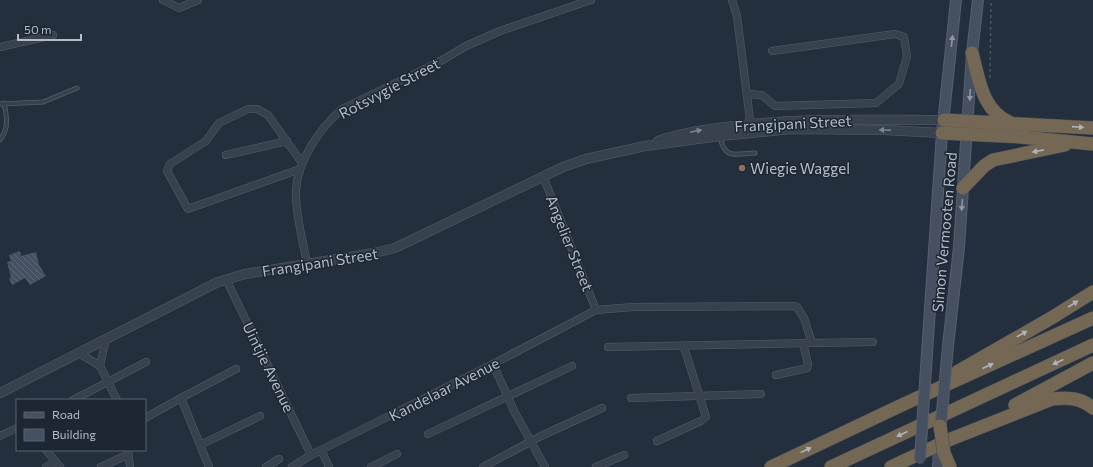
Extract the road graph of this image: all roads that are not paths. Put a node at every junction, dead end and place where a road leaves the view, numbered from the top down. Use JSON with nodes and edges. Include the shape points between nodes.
{"nodes":[{"id":1,"x":163,"y":0,"type":"edge"},
{"id":2,"x":198,"y":0,"type":"edge"},
{"id":3,"x":591,"y":0,"type":"edge"},
{"id":4,"x":732,"y":0,"type":"edge"},
{"id":5,"x":956,"y":0,"type":"edge"},
{"id":6,"x":978,"y":0,"type":"edge"},
{"id":7,"x":53,"y":35,"type":"dead end"},
{"id":8,"x":0,"y":47,"type":"edge"},
{"id":9,"x":772,"y":51,"type":"dead end"},
{"id":10,"x":972,"y":53,"type":"junction"},
{"id":11,"x":77,"y":88,"type":"dead end"},
{"id":12,"x":747,"y":94,"type":"junction"},
{"id":13,"x":2,"y":104,"type":"edge"},
{"id":14,"x":968,"y":121,"type":"junction"},
{"id":15,"x":1011,"y":123,"type":"junction"},
{"id":16,"x":943,"y":127,"type":"junction"},
{"id":17,"x":751,"y":128,"type":"junction"},
{"id":18,"x":1093,"y":128,"type":"edge"},
{"id":19,"x":968,"y":134,"type":"junction"},
{"id":20,"x":720,"y":136,"type":"junction"},
{"id":21,"x":0,"y":140,"type":"edge"},
{"id":22,"x":287,"y":141,"type":"junction"},
{"id":23,"x":1076,"y":142,"type":"junction"},
{"id":24,"x":1093,"y":144,"type":"edge"},
{"id":25,"x":645,"y":146,"type":"junction"},
{"id":26,"x":755,"y":153,"type":"dead end"},
{"id":27,"x":226,"y":155,"type":"dead end"},
{"id":28,"x":301,"y":166,"type":"junction"},
{"id":29,"x":543,"y":176,"type":"junction"},
{"id":30,"x":963,"y":188,"type":"junction"},
{"id":31,"x":307,"y":264,"type":"junction"},
{"id":32,"x":226,"y":279,"type":"junction"},
{"id":33,"x":1093,"y":292,"type":"edge"},
{"id":34,"x":596,"y":310,"type":"junction"},
{"id":35,"x":1093,"y":318,"type":"edge"},
{"id":36,"x":106,"y":339,"type":"junction"},
{"id":37,"x":873,"y":342,"type":"dead end"},
{"id":38,"x":803,"y":343,"type":"junction"},
{"id":39,"x":812,"y":343,"type":"junction"},
{"id":40,"x":1093,"y":345,"type":"edge"},
{"id":41,"x":608,"y":347,"type":"dead end"},
{"id":42,"x":684,"y":347,"type":"junction"},
{"id":43,"x":79,"y":353,"type":"junction"},
{"id":44,"x":146,"y":362,"type":"dead end"},
{"id":45,"x":1093,"y":363,"type":"edge"},
{"id":46,"x":493,"y":364,"type":"junction"},
{"id":47,"x":100,"y":366,"type":"junction"},
{"id":48,"x":572,"y":366,"type":"dead end"},
{"id":49,"x":236,"y":369,"type":"dead end"},
{"id":50,"x":776,"y":375,"type":"dead end"},
{"id":51,"x":108,"y":382,"type":"junction"},
{"id":52,"x":0,"y":393,"type":"edge"},
{"id":53,"x":761,"y":394,"type":"dead end"},
{"id":54,"x":507,"y":395,"type":"junction"},
{"id":55,"x":698,"y":395,"type":"junction"},
{"id":56,"x":181,"y":398,"type":"junction"},
{"id":57,"x":631,"y":398,"type":"dead end"},
{"id":58,"x":75,"y":399,"type":"edge"},
{"id":59,"x":116,"y":399,"type":"edge"},
{"id":60,"x":904,"y":404,"type":"junction"},
{"id":61,"x":602,"y":408,"type":"dead end"},
{"id":62,"x":1093,"y":408,"type":"edge"},
{"id":63,"x":260,"y":416,"type":"dead end"},
{"id":64,"x":146,"y":417,"type":"edge"},
{"id":65,"x":940,"y":426,"type":"joint"},
{"id":66,"x":16,"y":428,"type":"edge"},
{"id":67,"x":428,"y":434,"type":"dead end"},
{"id":68,"x":0,"y":436,"type":"edge"},
{"id":69,"x":951,"y":439,"type":"junction"},
{"id":70,"x":531,"y":442,"type":"junction"},
{"id":71,"x":657,"y":442,"type":"dead end"},
{"id":72,"x":200,"y":445,"type":"junction"},
{"id":73,"x":321,"y":450,"type":"junction"},
{"id":74,"x":47,"y":451,"type":"edge"},
{"id":75,"x":127,"y":452,"type":"edge"},
{"id":76,"x":941,"y":452,"type":"junction"},
{"id":77,"x":397,"y":454,"type":"dead end"},
{"id":78,"x":311,"y":455,"type":"junction"},
{"id":79,"x":624,"y":455,"type":"dead end"},
{"id":80,"x":279,"y":459,"type":"dead end"},
{"id":81,"x":920,"y":463,"type":"edge"},
{"id":82,"x":58,"y":465,"type":"edge"},
{"id":83,"x":46,"y":467,"type":"edge"},
{"id":84,"x":101,"y":467,"type":"edge"},
{"id":85,"x":130,"y":467,"type":"edge"},
{"id":86,"x":209,"y":467,"type":"edge"},
{"id":87,"x":266,"y":467,"type":"edge"},
{"id":88,"x":292,"y":467,"type":"edge"},
{"id":89,"x":329,"y":467,"type":"edge"},
{"id":90,"x":371,"y":467,"type":"edge"},
{"id":91,"x":483,"y":467,"type":"edge"},
{"id":92,"x":545,"y":467,"type":"edge"},
{"id":93,"x":596,"y":467,"type":"edge"},
{"id":94,"x":771,"y":467,"type":"edge"},
{"id":95,"x":831,"y":467,"type":"edge"},
{"id":96,"x":891,"y":467,"type":"edge"},
{"id":97,"x":938,"y":467,"type":"edge"},
{"id":98,"x":950,"y":467,"type":"edge"}],
"edges":[{"from":1,"to":2,"type":"street","via":[[179,8]]},
{"from":3,"to":28,"type":"street","name":"Rotsvygie Street","via":[[500,31],[466,46],[342,110],[319,135]]},
{"from":4,"to":12,"type":"street","via":[[737,16]]},
{"from":16,"to":5,"type":"main road","name":"Simon Vermooten Road","one_way":true},
{"from":6,"to":10,"type":"main road","name":"Simon Vermooten Road"},
{"from":7,"to":8,"type":"street"},
{"from":9,"to":12,"type":"street","via":[[896,34],[904,37],[907,56],[898,84],[876,103],[776,106],[762,95]]},
{"from":10,"to":14,"type":"main road","name":"Simon Vermooten Road","one_way":true},
{"from":10,"to":15,"type":"highway","via":[[987,103],[996,116]]},
{"from":11,"to":13,"type":"lane","via":[[43,102]]},
{"from":12,"to":17,"type":"street"},
{"from":13,"to":21,"type":"lane","via":[[7,126]]},
{"from":14,"to":15,"type":"highway"},
{"from":14,"to":16,"type":"highway"},
{"from":14,"to":19,"type":"main road","name":"Simon Vermooten Road"},
{"from":15,"to":18,"type":"highway","one_way":true},
{"from":16,"to":17,"type":"street","name":"Frangipani Street","via":[[804,120]]},
{"from":16,"to":19,"type":"highway"},
{"from":16,"to":81,"type":"main road","name":"Simon Vermooten Road","bridge":true},
{"from":17,"to":20,"type":"street","name":"Frangipani Street"},
{"from":25,"to":17,"type":"street","name":"Frangipani Street","one_way":true,"via":[[680,134]]},
{"from":19,"to":23,"type":"highway"},
{"from":19,"to":30,"type":"main road","name":"Simon Vermooten Road"},
{"from":20,"to":25,"type":"street","name":"Frangipani Street"},
{"from":20,"to":26,"type":"lane","via":[[727,152]]},
{"from":22,"to":27,"type":"street"},
{"from":22,"to":28,"type":"street"},
{"from":22,"to":28,"type":"street","via":[[268,115],[257,109],[248,109],[219,123],[206,141],[170,164],[167,171],[188,209]]},
{"from":23,"to":24,"type":"highway"},
{"from":23,"to":30,"type":"highway","one_way":true,"via":[[993,160]]},
{"from":25,"to":29,"type":"street","name":"Frangipani Street","via":[[577,162]]},
{"from":28,"to":31,"type":"street","name":"Rotsvygie Street","via":[[296,195]]},
{"from":29,"to":31,"type":"street","name":"Frangipani Street","via":[[404,245],[374,253]]},
{"from":29,"to":34,"type":"street","name":"Angelier Street"},
{"from":30,"to":65,"type":"main road","name":"Simon Vermooten Road","one_way":true,"bridge":true},
{"from":31,"to":32,"type":"street","name":"Frangipani Street"},
{"from":32,"to":36,"type":"street","name":"Frangipani Street"},
{"from":32,"to":78,"type":"street","name":"Uintjie Avenue"},
{"from":60,"to":33,"type":"highway","one_way":true},
{"from":34,"to":39,"type":"street","via":[[633,307],[793,306],[801,312]]},
{"from":34,"to":46,"type":"street","name":"Kandelaar Avenue"},
{"from":60,"to":35,"type":"highway","one_way":true},
{"from":36,"to":43,"type":"street","name":"Frangipani Street"},
{"from":36,"to":47,"type":"street"},
{"from":37,"to":39,"type":"street"},
{"from":38,"to":39,"type":"street"},
{"from":38,"to":42,"type":"street"},
{"from":38,"to":50,"type":"street","via":[[807,368]]},
{"from":40,"to":95,"type":"highway","one_way":true},
{"from":41,"to":42,"type":"street"},
{"from":42,"to":55,"type":"street"},
{"from":43,"to":47,"type":"street"},
{"from":43,"to":52,"type":"street","name":"Frangipani Street"},
{"from":44,"to":51,"type":"street"},
{"from":45,"to":69,"type":"highway"},
{"from":46,"to":54,"type":"street"},
{"from":46,"to":73,"type":"street","name":"Kandelaar Avenue"},
{"from":47,"to":51,"type":"street"},
{"from":48,"to":54,"type":"street"},
{"from":49,"to":56,"type":"street"},
{"from":51,"to":58,"type":"street"},
{"from":51,"to":59,"type":"street"},
{"from":53,"to":55,"type":"street"},
{"from":54,"to":67,"type":"street"},
{"from":54,"to":70,"type":"street"},
{"from":55,"to":57,"type":"street"},
{"from":55,"to":71,"type":"street","via":[[705,419]]},
{"from":56,"to":64,"type":"street"},
{"from":56,"to":72,"type":"street"},
{"from":94,"to":60,"type":"highway","one_way":true},
{"from":61,"to":70,"type":"street"},
{"from":62,"to":69,"type":"highway","via":[[1078,399],[1052,399]]},
{"from":63,"to":72,"type":"street"},
{"from":65,"to":76,"type":"highway","bridge":true},
{"from":66,"to":68,"type":"street"},
{"from":69,"to":96,"type":"highway"},
{"from":70,"to":91,"type":"street"},
{"from":70,"to":92,"type":"street"},
{"from":72,"to":86,"type":"street"},
{"from":73,"to":78,"type":"street","name":"Kandelaar Avenue"},
{"from":73,"to":89,"type":"street"},
{"from":74,"to":82,"type":"street"},
{"from":75,"to":84,"type":"street"},
{"from":75,"to":85,"type":"street"},
{"from":76,"to":97,"type":"main road"},
{"from":76,"to":98,"type":"highway"},
{"from":77,"to":90,"type":"street"},
{"from":78,"to":88,"type":"street","name":"Kandelaar Avenue"},
{"from":79,"to":93,"type":"street"},
{"from":80,"to":87,"type":"street"},
{"from":82,"to":83,"type":"street"}]}
